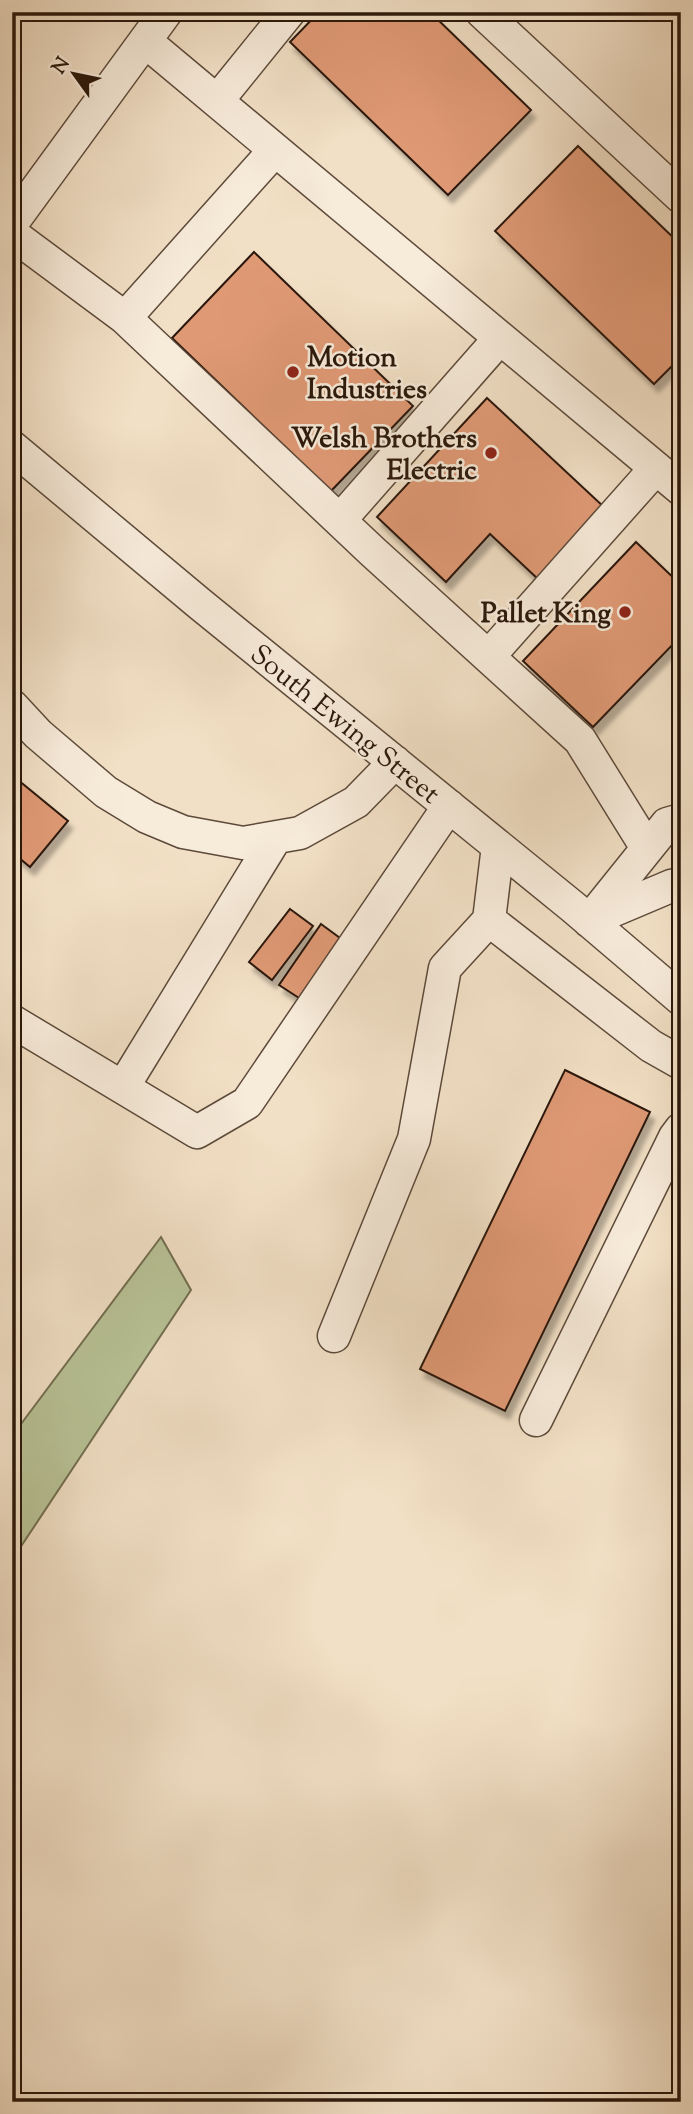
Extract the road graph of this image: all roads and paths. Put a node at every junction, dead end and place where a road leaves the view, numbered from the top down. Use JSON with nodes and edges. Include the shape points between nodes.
{"nodes":[{"id":1,"x":166,"y":12,"type":"edge"},
{"id":2,"x":289,"y":12,"type":"edge"},
{"id":3,"x":482,"y":12,"type":"edge"},
{"id":4,"x":145,"y":41,"type":"junction"},
{"id":5,"x":217,"y":101,"type":"junction"},
{"id":6,"x":275,"y":150,"type":"junction"},
{"id":7,"x":681,"y":197,"type":"edge"},
{"id":8,"x":12,"y":223,"type":"edge"},
{"id":9,"x":12,"y":234,"type":"edge"},
{"id":10,"x":125,"y":318,"type":"junction"},
{"id":11,"x":500,"y":338,"type":"junction"},
{"id":12,"x":12,"y":447,"type":"edge"},
{"id":13,"x":656,"y":468,"type":"junction"},
{"id":14,"x":681,"y":489,"type":"edge"},
{"id":15,"x":340,"y":520,"type":"junction"},
{"id":16,"x":489,"y":656,"type":"junction"},
{"id":17,"x":12,"y":706,"type":"edge"},
{"id":18,"x":395,"y":762,"type":"junction"},
{"id":19,"x":449,"y":806,"type":"junction"},
{"id":20,"x":676,"y":816,"type":"edge"},
{"id":21,"x":276,"y":837,"type":"junction"},
{"id":22,"x":498,"y":846,"type":"junction"},
{"id":23,"x":647,"y":848,"type":"junction"},
{"id":24,"x":681,"y":884,"type":"edge"},
{"id":25,"x":489,"y":920,"type":"junction"},
{"id":26,"x":589,"y":920,"type":"junction"},
{"id":27,"x":681,"y":999,"type":"edge"},
{"id":28,"x":12,"y":1021,"type":"edge"},
{"id":29,"x":681,"y":1063,"type":"edge"},
{"id":30,"x":123,"y":1087,"type":"junction"},
{"id":31,"x":681,"y":1129,"type":"edge"},
{"id":32,"x":334,"y":1336,"type":"dead end"},
{"id":33,"x":536,"y":1420,"type":"dead end"}],
"edges":[{"from":1,"to":4,"type":"street"},
{"from":2,"to":5,"type":"street"},
{"from":3,"to":7,"type":"street"},
{"from":4,"to":5,"type":"street"},
{"from":4,"to":8,"type":"street"},
{"from":5,"to":6,"type":"street"},
{"from":6,"to":10,"type":"street"},
{"from":6,"to":11,"type":"street"},
{"from":9,"to":10,"type":"street"},
{"from":10,"to":15,"type":"street"},
{"from":11,"to":13,"type":"street"},
{"from":11,"to":15,"type":"street"},
{"from":12,"to":18,"type":"street","name":"South Ewing Street"},
{"from":13,"to":14,"type":"street"},
{"from":13,"to":16,"type":"street"},
{"from":15,"to":16,"type":"street"},
{"from":16,"to":23,"type":"street","via":[[580,740]]},
{"from":17,"to":21,"type":"street","via":[[106,792],[147,817],[183,832],[243,843]]},
{"from":18,"to":19,"type":"street","name":"South Ewing Street"},
{"from":18,"to":21,"type":"street","via":[[356,802],[300,833]]},
{"from":19,"to":22,"type":"street","name":"South Ewing Street"},
{"from":19,"to":30,"type":"street","via":[[247,1103],[197,1132]]},
{"from":20,"to":23,"type":"street"},
{"from":21,"to":30,"type":"street"},
{"from":22,"to":25,"type":"street"},
{"from":22,"to":26,"type":"street","name":"South Ewing Street"},
{"from":23,"to":26,"type":"street"},
{"from":24,"to":26,"type":"street"},
{"from":25,"to":29,"type":"street","via":[[651,1046]]},
{"from":25,"to":32,"type":"street","via":[[445,968],[414,1139]]},
{"from":26,"to":27,"type":"street","name":"South Ewing Street"},
{"from":28,"to":30,"type":"street"},
{"from":31,"to":33,"type":"street"}]}
